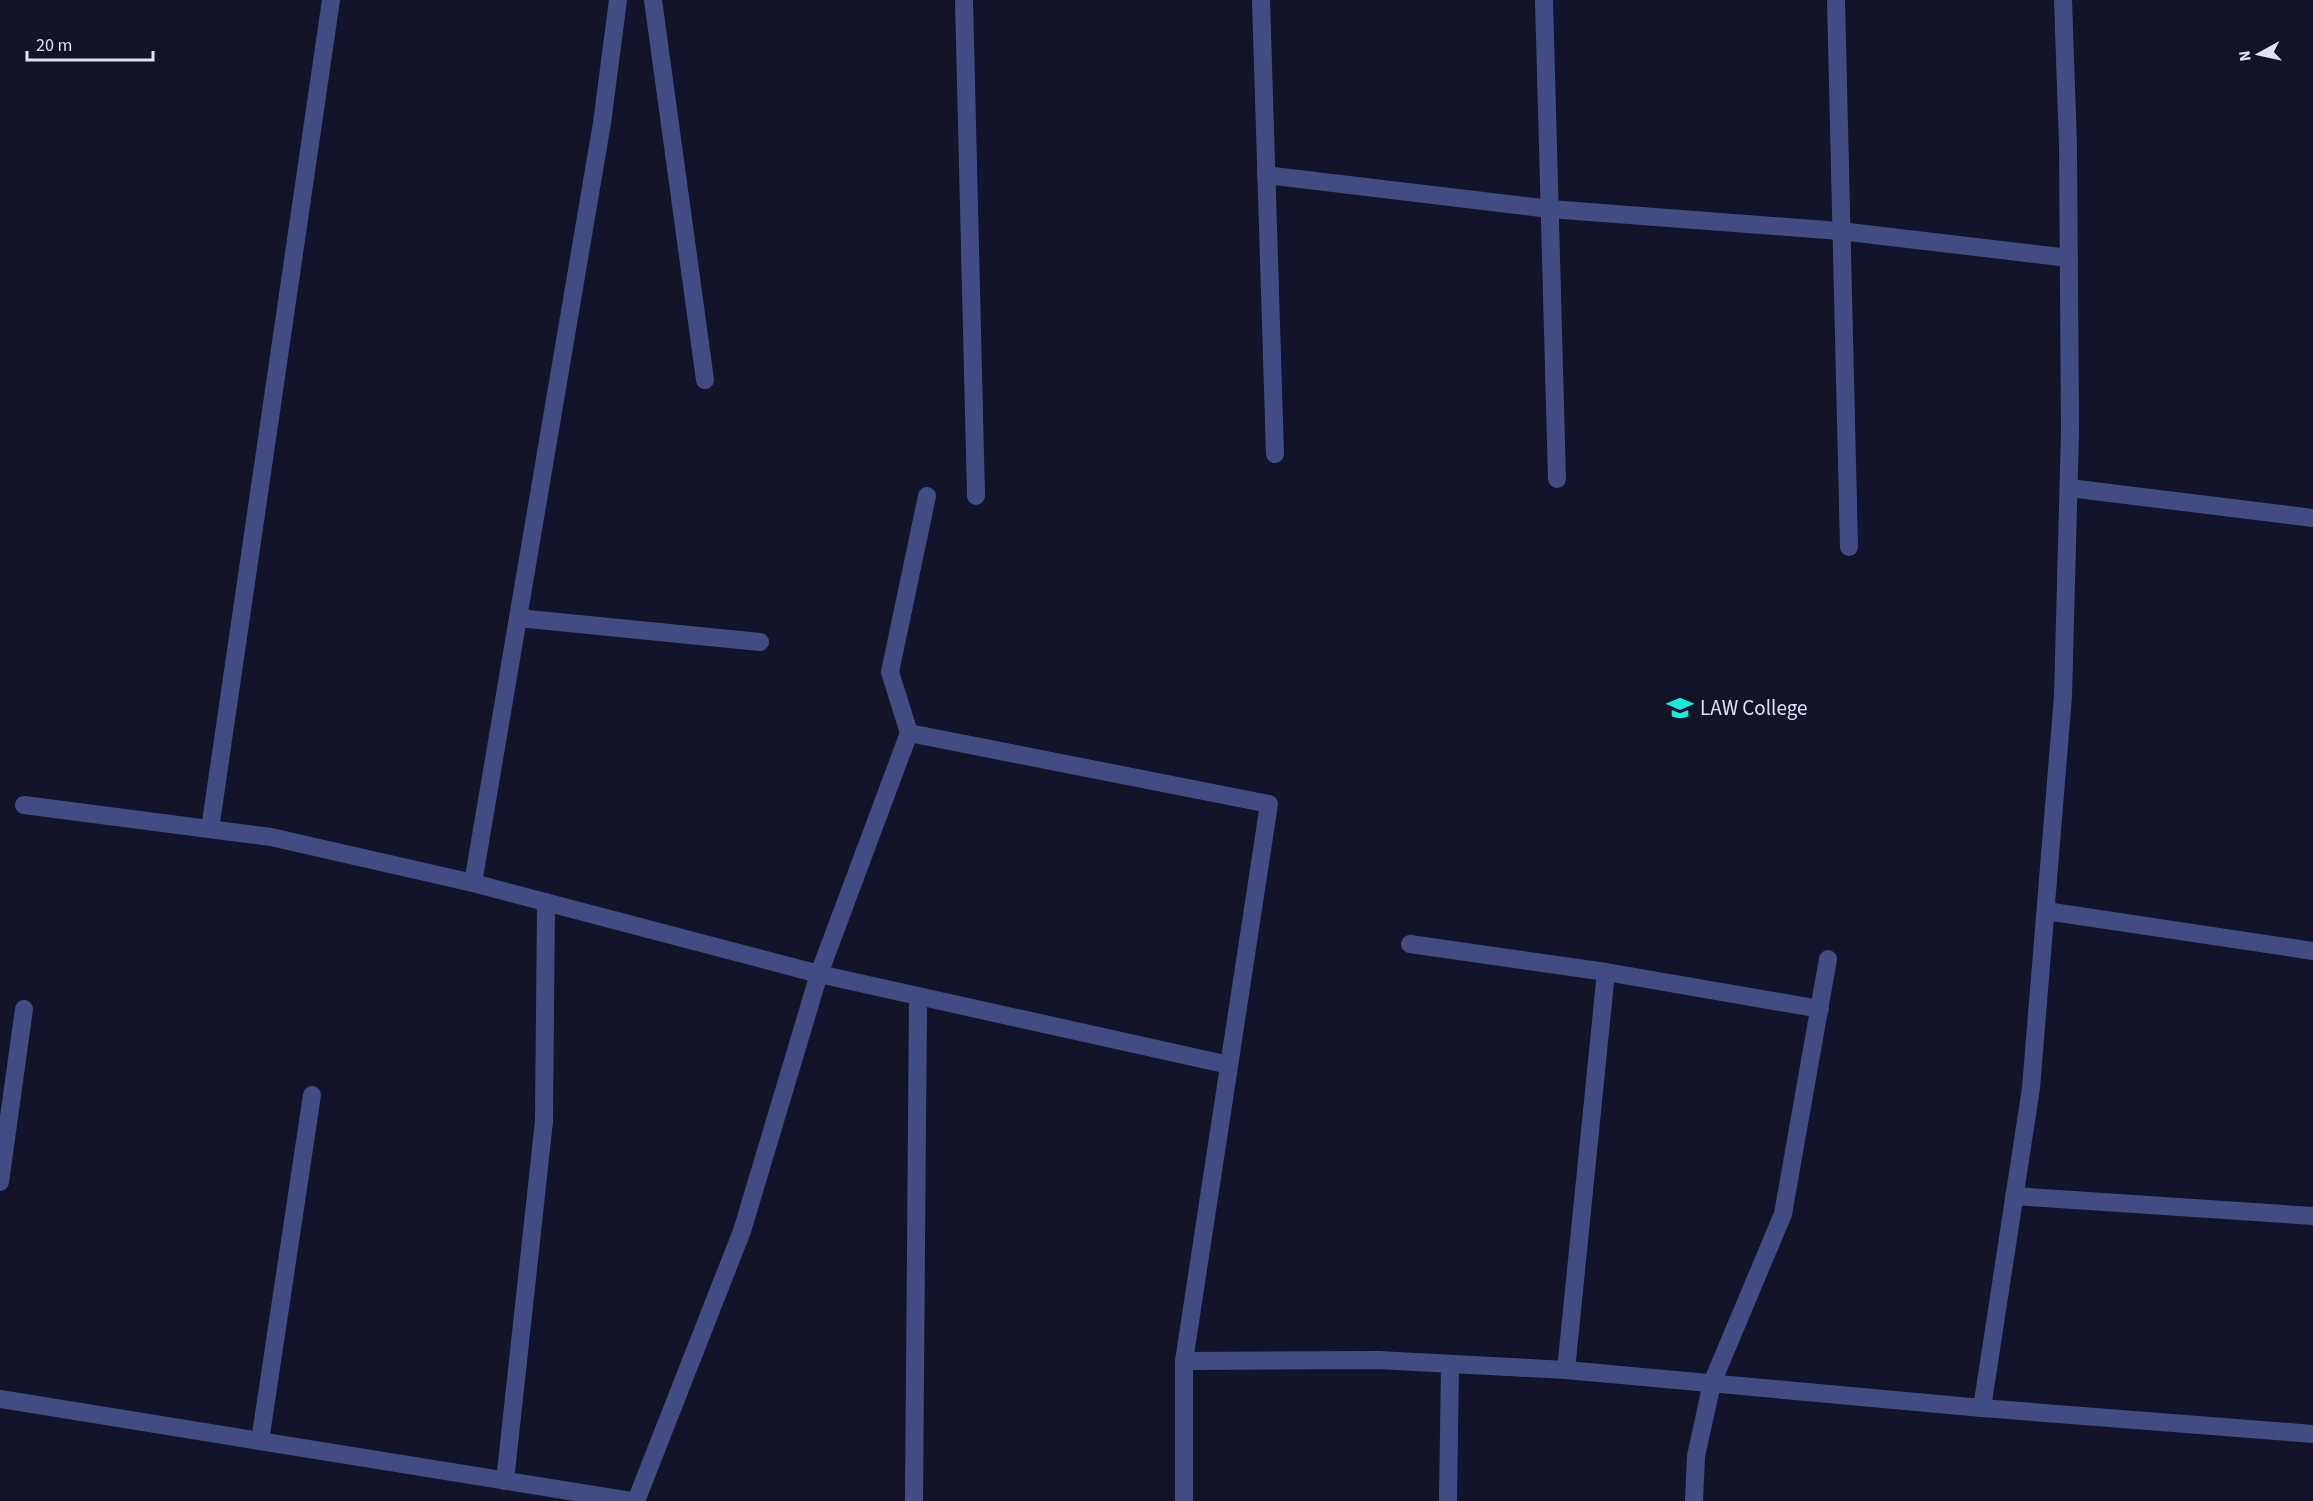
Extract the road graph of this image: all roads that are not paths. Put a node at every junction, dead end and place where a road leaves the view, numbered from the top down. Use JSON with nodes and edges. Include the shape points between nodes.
{"nodes":[{"id":1,"x":331,"y":0,"type":"edge"},
{"id":2,"x":618,"y":0,"type":"edge"},
{"id":3,"x":653,"y":0,"type":"edge"},
{"id":4,"x":964,"y":0,"type":"edge"},
{"id":5,"x":1261,"y":0,"type":"edge"},
{"id":6,"x":1544,"y":0,"type":"edge"},
{"id":7,"x":1836,"y":0,"type":"edge"},
{"id":8,"x":2063,"y":0,"type":"edge"},
{"id":9,"x":1266,"y":174,"type":"junction"},
{"id":10,"x":1550,"y":208,"type":"junction"},
{"id":11,"x":1840,"y":231,"type":"junction"},
{"id":12,"x":2069,"y":258,"type":"junction"},
{"id":13,"x":705,"y":380,"type":"dead end"},
{"id":14,"x":1275,"y":454,"type":"dead end"},
{"id":15,"x":1557,"y":479,"type":"dead end"},
{"id":16,"x":2069,"y":488,"type":"junction"},
{"id":17,"x":927,"y":496,"type":"dead end"},
{"id":18,"x":976,"y":496,"type":"dead end"},
{"id":19,"x":2313,"y":518,"type":"edge"},
{"id":20,"x":1849,"y":547,"type":"dead end"},
{"id":21,"x":518,"y":618,"type":"junction"},
{"id":22,"x":760,"y":642,"type":"dead end"},
{"id":23,"x":909,"y":733,"type":"junction"},
{"id":24,"x":24,"y":805,"type":"dead end"},
{"id":25,"x":210,"y":829,"type":"junction"},
{"id":26,"x":473,"y":883,"type":"junction"},
{"id":27,"x":546,"y":902,"type":"junction"},
{"id":28,"x":2046,"y":911,"type":"junction"},
{"id":29,"x":1410,"y":944,"type":"dead end"},
{"id":30,"x":2313,"y":951,"type":"edge"},
{"id":31,"x":1828,"y":959,"type":"dead end"},
{"id":32,"x":1605,"y":972,"type":"junction"},
{"id":33,"x":819,"y":974,"type":"junction"},
{"id":34,"x":918,"y":998,"type":"junction"},
{"id":35,"x":24,"y":1009,"type":"dead end"},
{"id":36,"x":1820,"y":1009,"type":"junction"},
{"id":37,"x":1229,"y":1065,"type":"junction"},
{"id":38,"x":312,"y":1095,"type":"dead end"},
{"id":39,"x":0,"y":1182,"type":"edge"},
{"id":40,"x":2014,"y":1196,"type":"junction"},
{"id":41,"x":2313,"y":1216,"type":"edge"},
{"id":42,"x":1184,"y":1361,"type":"junction"},
{"id":43,"x":1450,"y":1364,"type":"junction"},
{"id":44,"x":1566,"y":1370,"type":"junction"},
{"id":45,"x":1712,"y":1383,"type":"junction"},
{"id":46,"x":0,"y":1399,"type":"edge"},
{"id":47,"x":1982,"y":1408,"type":"junction"},
{"id":48,"x":2313,"y":1434,"type":"edge"},
{"id":49,"x":260,"y":1442,"type":"junction"},
{"id":50,"x":505,"y":1481,"type":"junction"},
{"id":51,"x":631,"y":1501,"type":"edge"},
{"id":52,"x":636,"y":1501,"type":"edge"},
{"id":53,"x":914,"y":1501,"type":"edge"},
{"id":54,"x":1184,"y":1501,"type":"edge"},
{"id":55,"x":1448,"y":1501,"type":"edge"},
{"id":56,"x":1694,"y":1501,"type":"edge"}],
"edges":[{"from":1,"to":25,"type":"street"},
{"from":2,"to":21,"type":"street","via":[[602,123]]},
{"from":3,"to":13,"type":"street"},
{"from":4,"to":18,"type":"street"},
{"from":5,"to":9,"type":"street"},
{"from":6,"to":10,"type":"street"},
{"from":7,"to":11,"type":"street"},
{"from":8,"to":12,"type":"street"},
{"from":9,"to":10,"type":"street"},
{"from":9,"to":14,"type":"street"},
{"from":10,"to":11,"type":"street"},
{"from":10,"to":15,"type":"street"},
{"from":11,"to":12,"type":"street"},
{"from":11,"to":20,"type":"street"},
{"from":12,"to":16,"type":"street"},
{"from":16,"to":19,"type":"street"},
{"from":16,"to":28,"type":"street","via":[[2063,696]]},
{"from":17,"to":23,"type":"street","via":[[890,672]]},
{"from":21,"to":22,"type":"street"},
{"from":21,"to":26,"type":"street"},
{"from":23,"to":33,"type":"street"},
{"from":23,"to":37,"type":"street","via":[[1269,804]]},
{"from":24,"to":25,"type":"street"},
{"from":25,"to":26,"type":"street","via":[[271,837]]},
{"from":26,"to":27,"type":"street"},
{"from":27,"to":33,"type":"street"},
{"from":27,"to":50,"type":"street","via":[[544,1121]]},
{"from":28,"to":30,"type":"street"},
{"from":28,"to":40,"type":"street","via":[[2031,1088]]},
{"from":29,"to":32,"type":"street"},
{"from":31,"to":36,"type":"street"},
{"from":32,"to":36,"type":"street"},
{"from":32,"to":44,"type":"street"},
{"from":33,"to":34,"type":"street"},
{"from":33,"to":52,"type":"street","via":[[742,1231]]},
{"from":34,"to":37,"type":"street"},
{"from":34,"to":53,"type":"street"},
{"from":35,"to":39,"type":"street"},
{"from":36,"to":45,"type":"street","via":[[1782,1214]]},
{"from":37,"to":42,"type":"street"},
{"from":38,"to":49,"type":"street"},
{"from":40,"to":41,"type":"street"},
{"from":40,"to":47,"type":"street"},
{"from":42,"to":43,"type":"street","via":[[1378,1360]]},
{"from":42,"to":54,"type":"street"},
{"from":43,"to":44,"type":"street"},
{"from":43,"to":55,"type":"street"},
{"from":44,"to":45,"type":"street"},
{"from":45,"to":47,"type":"street"},
{"from":45,"to":56,"type":"street","via":[[1696,1456]]},
{"from":46,"to":49,"type":"street"},
{"from":47,"to":48,"type":"street"},
{"from":49,"to":50,"type":"street"},
{"from":50,"to":51,"type":"street"}]}
